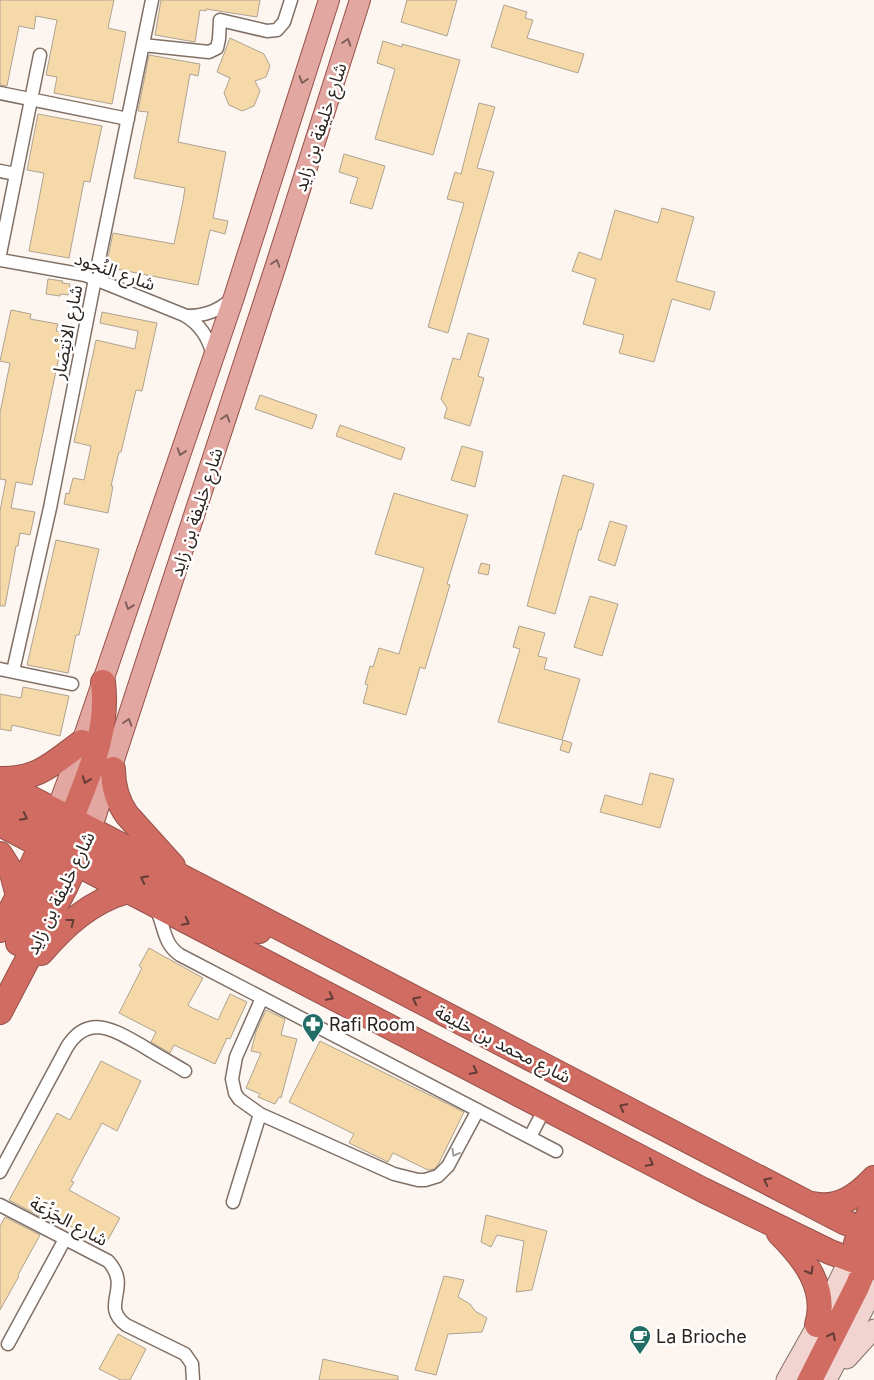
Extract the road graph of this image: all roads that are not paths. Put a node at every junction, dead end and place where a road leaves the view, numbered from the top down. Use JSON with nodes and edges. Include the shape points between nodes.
{"nodes":[{"id":1,"x":152,"y":0,"type":"edge"},
{"id":2,"x":291,"y":0,"type":"edge"},
{"id":3,"x":329,"y":0,"type":"edge"},
{"id":4,"x":360,"y":0,"type":"edge"},
{"id":5,"x":143,"y":45,"type":"junction"},
{"id":6,"x":40,"y":55,"type":"dead end"},
{"id":7,"x":0,"y":93,"type":"edge"},
{"id":8,"x":31,"y":99,"type":"junction"},
{"id":9,"x":128,"y":119,"type":"junction"},
{"id":10,"x":0,"y":171,"type":"edge"},
{"id":11,"x":16,"y":174,"type":"junction"},
{"id":12,"x":0,"y":254,"type":"edge"},
{"id":13,"x":0,"y":260,"type":"edge"},
{"id":14,"x":95,"y":278,"type":"junction"},
{"id":15,"x":234,"y":297,"type":"junction"},
{"id":16,"x":186,"y":316,"type":"junction"},
{"id":17,"x":214,"y":356,"type":"junction"},
{"id":18,"x":0,"y":669,"type":"edge"},
{"id":19,"x":14,"y":671,"type":"junction"},
{"id":20,"x":103,"y":682,"type":"junction"},
{"id":21,"x":72,"y":684,"type":"dead end"},
{"id":22,"x":82,"y":742,"type":"junction"},
{"id":23,"x":113,"y":769,"type":"junction"},
{"id":24,"x":0,"y":781,"type":"edge"},
{"id":25,"x":0,"y":805,"type":"edge"},
{"id":26,"x":0,"y":824,"type":"edge"},
{"id":27,"x":66,"y":839,"type":"junction"},
{"id":28,"x":0,"y":854,"type":"edge"},
{"id":29,"x":186,"y":880,"type":"junction"},
{"id":30,"x":127,"y":891,"type":"junction"},
{"id":31,"x":18,"y":896,"type":"junction"},
{"id":32,"x":153,"y":905,"type":"junction"},
{"id":33,"x":0,"y":930,"type":"edge"},
{"id":34,"x":286,"y":932,"type":"junction"},
{"id":35,"x":7,"y":982,"type":"edge"},
{"id":36,"x":262,"y":998,"type":"junction"},
{"id":37,"x":0,"y":1012,"type":"edge"},
{"id":38,"x":185,"y":1070,"type":"dead end"},
{"id":39,"x":545,"y":1108,"type":"junction"},
{"id":40,"x":478,"y":1110,"type":"junction"},
{"id":41,"x":260,"y":1114,"type":"junction"},
{"id":42,"x":530,"y":1137,"type":"junction"},
{"id":43,"x":556,"y":1151,"type":"dead end"},
{"id":44,"x":0,"y":1172,"type":"edge"},
{"id":45,"x":874,"y":1178,"type":"edge"},
{"id":46,"x":702,"y":1190,"type":"junction"},
{"id":47,"x":233,"y":1202,"type":"dead end"},
{"id":48,"x":874,"y":1202,"type":"edge"},
{"id":49,"x":810,"y":1204,"type":"junction"},
{"id":50,"x":0,"y":1205,"type":"edge"},
{"id":51,"x":766,"y":1222,"type":"junction"},
{"id":52,"x":65,"y":1238,"type":"junction"},
{"id":53,"x":866,"y":1251,"type":"edge"},
{"id":54,"x":874,"y":1289,"type":"edge"},
{"id":55,"x":817,"y":1325,"type":"junction"},
{"id":56,"x":874,"y":1329,"type":"edge"},
{"id":57,"x":8,"y":1344,"type":"dead end"},
{"id":58,"x":193,"y":1380,"type":"edge"},
{"id":59,"x":786,"y":1380,"type":"edge"},
{"id":60,"x":810,"y":1380,"type":"edge"},
{"id":61,"x":827,"y":1380,"type":"edge"}],
"edges":[{"from":1,"to":5,"type":"street","name":"شارع الانْتِصَار"},
{"from":2,"to":5,"type":"street","via":[[284,22],[277,30],[267,31],[220,20],[217,48],[209,52]]},
{"from":3,"to":15,"type":"main road","name":"شارع خليفة بن زايد","one_way":true},
{"from":23,"to":4,"type":"main road","name":"شارع خليفة بن زايد","one_way":true},
{"from":5,"to":9,"type":"street","name":"شارع الانْتِصَار"},
{"from":6,"to":8,"type":"street"},
{"from":7,"to":8,"type":"street"},
{"from":8,"to":9,"type":"street"},
{"from":8,"to":11,"type":"street"},
{"from":9,"to":14,"type":"street","name":"شارع الانْتِصَار"},
{"from":10,"to":11,"type":"street"},
{"from":11,"to":12,"type":"street"},
{"from":13,"to":14,"type":"street","name":"شارع النُجود"},
{"from":14,"to":16,"type":"street","name":"شارع النُجود"},
{"from":14,"to":19,"type":"street","name":"شارع الانْتِصَار"},
{"from":15,"to":16,"type":"street","via":[[212,312]]},
{"from":15,"to":17,"type":"main road","name":"شارع خليفة بن زايد"},
{"from":16,"to":17,"type":"street","name":"شارع النُجود","via":[[205,333]]},
{"from":17,"to":20,"type":"main road","name":"شارع خليفة بن زايد","one_way":true},
{"from":18,"to":19,"type":"street"},
{"from":19,"to":21,"type":"street"},
{"from":20,"to":22,"type":"main road","name":"شارع خليفة بن زايد"},
{"from":20,"to":27,"type":"highway","one_way":true,"via":[[105,710],[101,737]]},
{"from":22,"to":24,"type":"highway","via":[[39,773]]},
{"from":22,"to":27,"type":"main road","name":"شارع خليفة بن زايد"},
{"from":23,"to":27,"type":"main road","name":"شارع خليفة بن زايد"},
{"from":23,"to":29,"type":"highway","via":[[117,798],[127,815]]},
{"from":24,"to":27,"type":"highway","name":"شارع محمد بن خليفة"},
{"from":25,"to":27,"type":"highway","one_way":true},
{"from":26,"to":27,"type":"highway","name":"شارع محمد بن خليفة"},
{"from":27,"to":29,"type":"highway","name":"شارع محمد بن خليفة"},
{"from":27,"to":30,"type":"highway","name":"شارع محمد بن خليفة"},
{"from":27,"to":31,"type":"highway","name":"شارع خليفة بن زايد"},
{"from":34,"to":27,"type":"highway","one_way":true,"via":[[262,932],[239,926]]},
{"from":27,"to":35,"type":"highway","name":"شارع خليفة بن زايد"},
{"from":28,"to":31,"type":"highway","via":[[12,873]]},
{"from":29,"to":34,"type":"highway","name":"شارع محمد بن خليفة"},
{"from":30,"to":32,"type":"highway","name":"شارع محمد بن خليفة"},
{"from":35,"to":30,"type":"highway","one_way":true,"via":[[69,922],[105,899]]},
{"from":31,"to":33,"type":"highway","name":"شارع خليفة بن زايد"},
{"from":32,"to":36,"type":"street","via":[[166,939],[176,952]]},
{"from":32,"to":39,"type":"highway","name":"شارع محمد بن خليفة","one_way":true},
{"from":49,"to":34,"type":"highway","name":"شارع محمد بن خليفة","one_way":true},
{"from":35,"to":37,"type":"highway","name":"شارع خليفة بن زايد"},
{"from":36,"to":40,"type":"street"},
{"from":36,"to":41,"type":"street","via":[[236,1057],[232,1079],[239,1099]]},
{"from":38,"to":44,"type":"street","via":[[112,1030],[99,1027],[80,1033],[67,1047]]},
{"from":39,"to":42,"type":"street"},
{"from":39,"to":46,"type":"highway","name":"شارع محمد بن خليفة","one_way":true},
{"from":40,"to":41,"type":"street","one_way":true,"via":[[448,1166],[438,1176],[425,1180],[394,1174]]},
{"from":40,"to":42,"type":"street"},
{"from":41,"to":47,"type":"street"},
{"from":42,"to":43,"type":"street"},
{"from":45,"to":49,"type":"highway","via":[[841,1203],[826,1206]]},
{"from":46,"to":51,"type":"highway","name":"شارع محمد بن خليفة"},
{"from":46,"to":53,"type":"highway","via":[[728,1193]]},
{"from":48,"to":53,"type":"highway"},
{"from":49,"to":53,"type":"highway","name":"شارع محمد بن خليفة","via":[[844,1222]]},
{"from":50,"to":52,"type":"street","name":"شارع الجَزْعَة"},
{"from":51,"to":53,"type":"highway","name":"شارع محمد بن خليفة"},
{"from":51,"to":55,"type":"highway","one_way":true,"via":[[792,1246],[813,1275],[820,1297]]},
{"from":52,"to":57,"type":"street"},
{"from":52,"to":58,"type":"street","name":"شارع الجَزْعَة","via":[[104,1258],[112,1266],[119,1281],[114,1303],[118,1318],[185,1354],[193,1369]]},
{"from":53,"to":55,"type":"main road"},
{"from":60,"to":53,"type":"highway","one_way":true},
{"from":54,"to":61,"type":"main road"},
{"from":55,"to":59,"type":"main road"},
{"from":56,"to":61,"type":"main road"}]}
